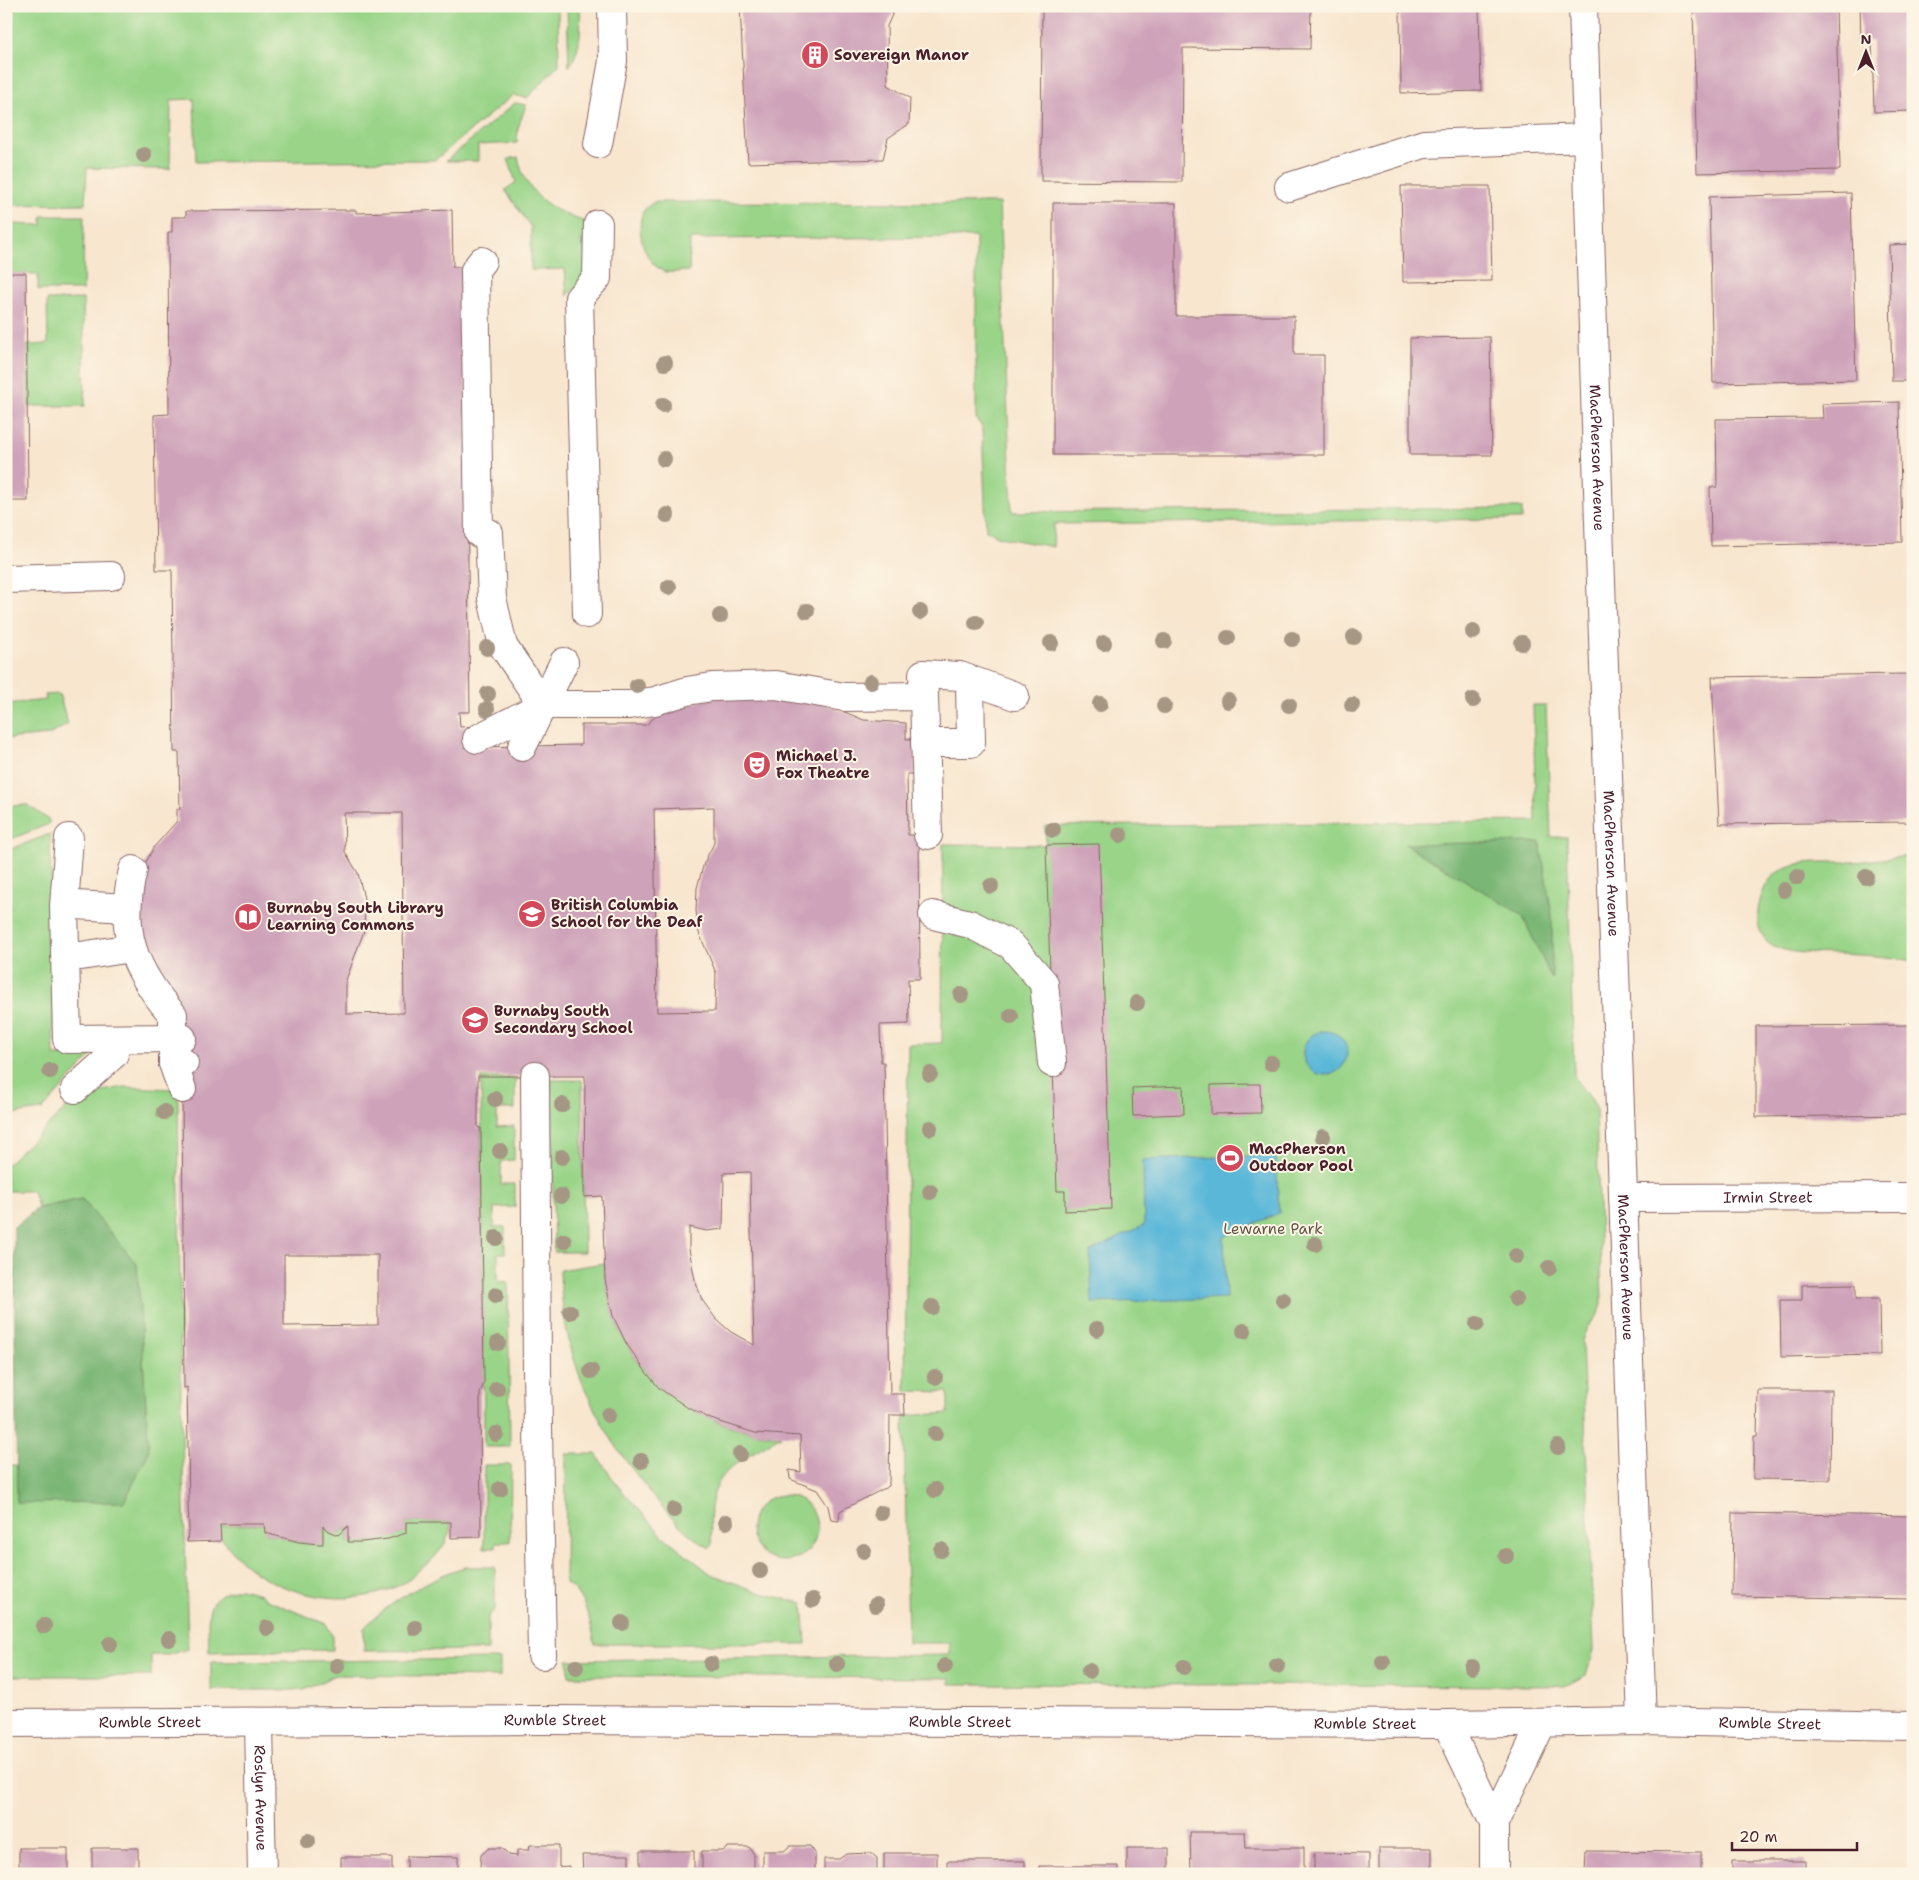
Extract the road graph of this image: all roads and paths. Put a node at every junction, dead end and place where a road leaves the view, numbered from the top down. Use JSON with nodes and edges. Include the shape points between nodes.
{"nodes":[{"id":1,"x":612,"y":6,"type":"edge"},
{"id":2,"x":1583,"y":6,"type":"edge"},
{"id":3,"x":1588,"y":138,"type":"junction"},
{"id":4,"x":598,"y":144,"type":"dead end"},
{"id":5,"x":1289,"y":187,"type":"dead end"},
{"id":6,"x":598,"y":224,"type":"dead end"},
{"id":7,"x":482,"y":261,"type":"dead end"},
{"id":8,"x":111,"y":576,"type":"dead end"},
{"id":9,"x":6,"y":579,"type":"edge"},
{"id":10,"x":588,"y":614,"type":"dead end"},
{"id":11,"x":564,"y":662,"type":"dead end"},
{"id":12,"x":970,"y":680,"type":"junction"},
{"id":13,"x":924,"y":696,"type":"junction"},
{"id":14,"x":1015,"y":696,"type":"dead end"},
{"id":15,"x":543,"y":704,"type":"junction"},
{"id":16,"x":919,"y":736,"type":"junction"},
{"id":17,"x":477,"y":738,"type":"dead end"},
{"id":18,"x":522,"y":747,"type":"dead end"},
{"id":19,"x":928,"y":835,"type":"dead end"},
{"id":20,"x":69,"y":838,"type":"dead end"},
{"id":21,"x":133,"y":870,"type":"dead end"},
{"id":22,"x":71,"y":905,"type":"junction"},
{"id":23,"x":126,"y":908,"type":"junction"},
{"id":24,"x":933,"y":915,"type":"dead end"},
{"id":25,"x":131,"y":948,"type":"junction"},
{"id":26,"x":74,"y":959,"type":"junction"},
{"id":27,"x":114,"y":1039,"type":"junction"},
{"id":28,"x":1052,"y":1063,"type":"dead end"},
{"id":29,"x":535,"y":1076,"type":"dead end"},
{"id":30,"x":74,"y":1090,"type":"dead end"},
{"id":31,"x":1913,"y":1197,"type":"edge"},
{"id":32,"x":1623,"y":1198,"type":"junction"},
{"id":33,"x":542,"y":1655,"type":"dead end"},
{"id":34,"x":1642,"y":1721,"type":"junction"},
{"id":35,"x":6,"y":1723,"type":"edge"},
{"id":36,"x":259,"y":1723,"type":"junction"},
{"id":37,"x":1542,"y":1723,"type":"junction"},
{"id":38,"x":1447,"y":1724,"type":"junction"},
{"id":39,"x":1913,"y":1726,"type":"edge"},
{"id":40,"x":1494,"y":1823,"type":"junction"},
{"id":41,"x":262,"y":1874,"type":"edge"},
{"id":42,"x":1494,"y":1874,"type":"edge"}],
"edges":[{"from":1,"to":4,"type":"street","via":[[613,61]]},
{"from":2,"to":3,"type":"street","name":"MacPherson Avenue"},
{"from":3,"to":5,"type":"street","via":[[1424,144]]},
{"from":3,"to":32,"type":"street","name":"MacPherson Avenue"},
{"from":6,"to":10,"type":"street","via":[[597,278],[579,298]]},
{"from":7,"to":15,"type":"street","via":[[475,270],[479,533],[489,533],[492,598],[503,646]]},
{"from":8,"to":9,"type":"street"},
{"from":11,"to":15,"type":"street"},
{"from":12,"to":13,"type":"street","via":[[960,676],[923,674]]},
{"from":12,"to":14,"type":"street"},
{"from":12,"to":16,"type":"street","via":[[971,743]]},
{"from":13,"to":15,"type":"street","via":[[844,697],[776,685],[755,690],[712,687],[588,715]]},
{"from":13,"to":16,"type":"street"},
{"from":15,"to":17,"type":"street"},
{"from":15,"to":18,"type":"street"},
{"from":16,"to":19,"type":"street"},
{"from":20,"to":22,"type":"street"},
{"from":21,"to":23,"type":"street"},
{"from":22,"to":23,"type":"street"},
{"from":22,"to":26,"type":"street"},
{"from":23,"to":25,"type":"street"},
{"from":24,"to":28,"type":"street","via":[[970,924],[1011,945],[1044,983]]},
{"from":25,"to":26,"type":"street"},
{"from":25,"to":27,"type":"street","via":[[177,1047]]},
{"from":26,"to":27,"type":"street","via":[[67,1039]]},
{"from":27,"to":30,"type":"street","via":[[114,1054]]},
{"from":29,"to":33,"type":"street"},
{"from":31,"to":32,"type":"street","name":"Irmin Street"},
{"from":32,"to":34,"type":"street","name":"MacPherson Avenue"},
{"from":34,"to":37,"type":"street","name":"Rumble Street"},
{"from":34,"to":39,"type":"street","name":"Rumble Street"},
{"from":35,"to":36,"type":"street","name":"Rumble Street"},
{"from":36,"to":38,"type":"street","name":"Rumble Street","via":[[542,1720]]},
{"from":36,"to":41,"type":"street","name":"Roslyn Avenue"},
{"from":37,"to":38,"type":"street","name":"Rumble Street"},
{"from":37,"to":40,"type":"street"},
{"from":38,"to":40,"type":"street"},
{"from":40,"to":42,"type":"street"}]}
